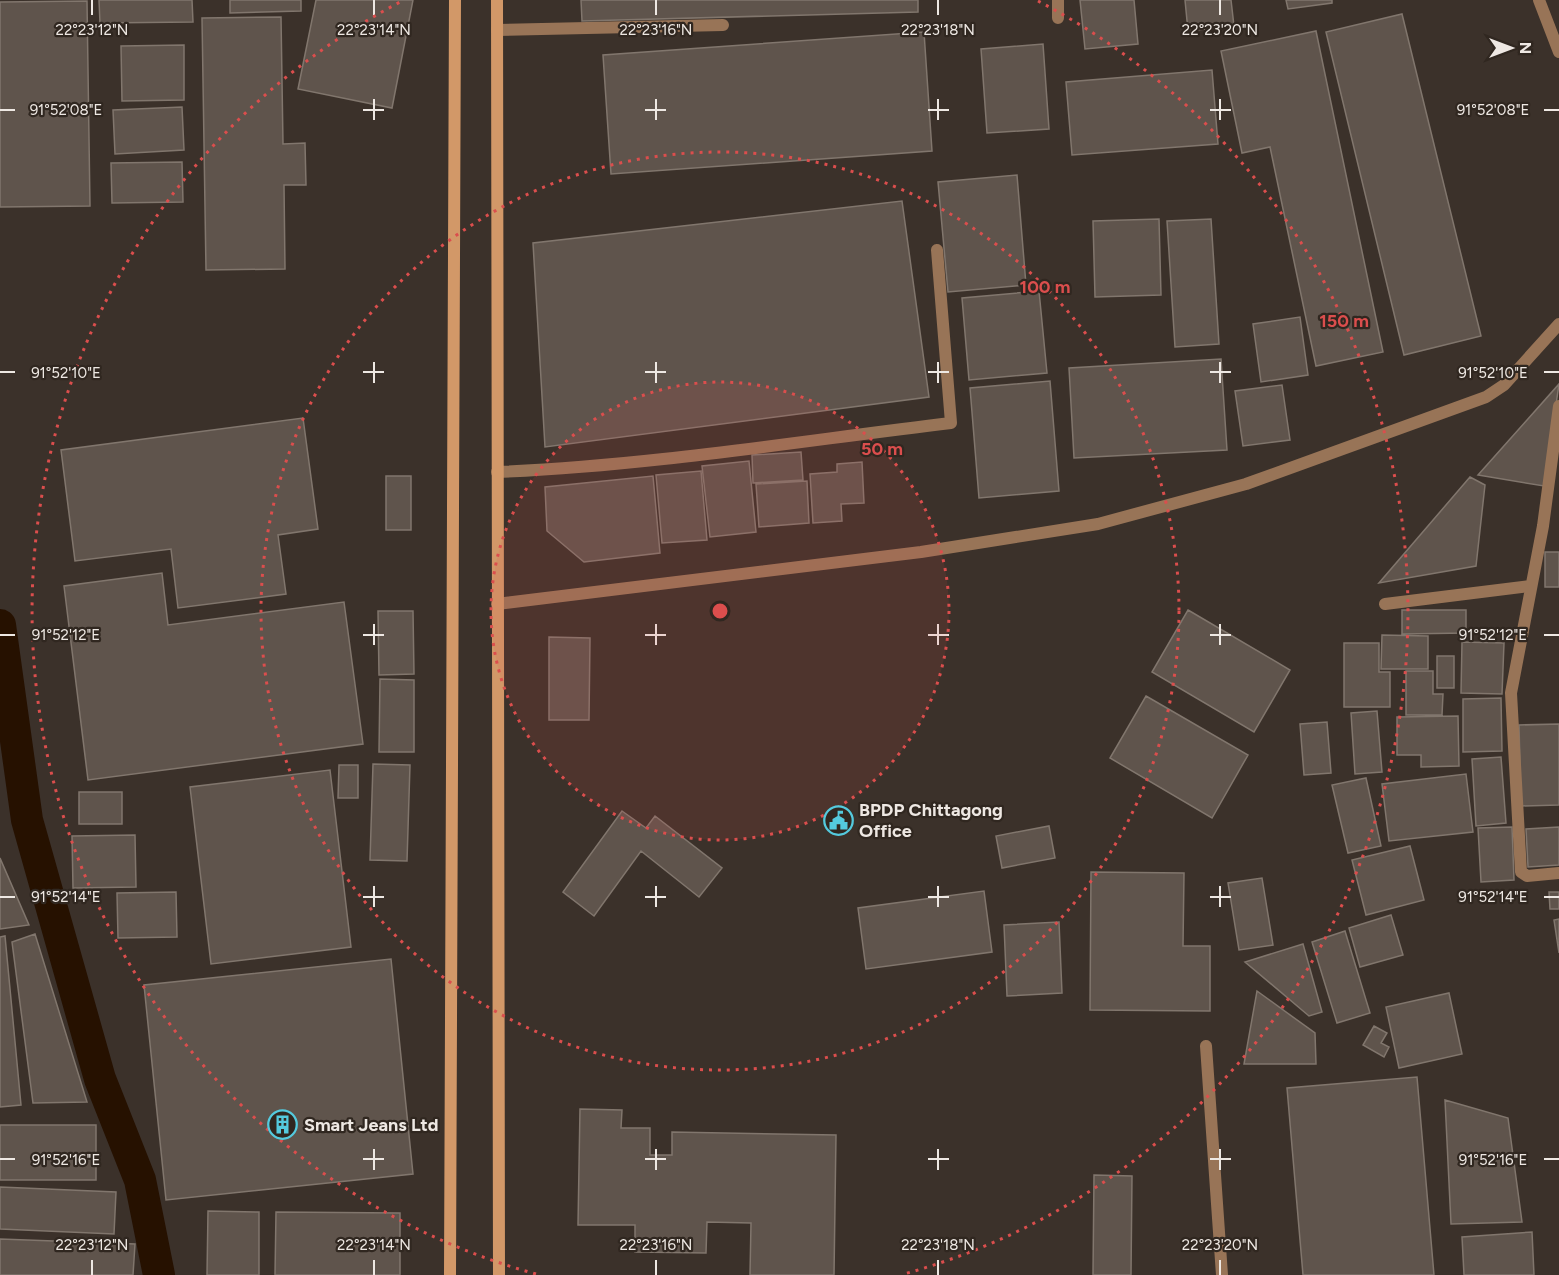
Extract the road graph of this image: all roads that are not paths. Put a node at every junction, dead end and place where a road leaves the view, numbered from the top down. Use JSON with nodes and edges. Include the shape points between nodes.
{"nodes":[{"id":1,"x":455,"y":0,"type":"edge"},
{"id":2,"x":497,"y":0,"type":"edge"},
{"id":3,"x":1058,"y":0,"type":"edge"},
{"id":4,"x":1539,"y":0,"type":"edge"},
{"id":5,"x":1058,"y":18,"type":"dead end"},
{"id":6,"x":723,"y":25,"type":"dead end"},
{"id":7,"x":497,"y":30,"type":"junction"},
{"id":8,"x":1559,"y":52,"type":"edge"},
{"id":9,"x":937,"y":250,"type":"dead end"},
{"id":10,"x":1559,"y":324,"type":"edge"},
{"id":11,"x":1559,"y":406,"type":"edge"},
{"id":12,"x":497,"y":472,"type":"junction"},
{"id":13,"x":1530,"y":585,"type":"junction"},
{"id":14,"x":497,"y":604,"type":"junction"},
{"id":15,"x":1385,"y":604,"type":"dead end"},
{"id":16,"x":1559,"y":873,"type":"edge"},
{"id":17,"x":1206,"y":1046,"type":"dead end"},
{"id":18,"x":450,"y":1275,"type":"edge"},
{"id":19,"x":500,"y":1275,"type":"edge"},
{"id":20,"x":1222,"y":1275,"type":"edge"}],
"edges":[{"from":1,"to":18,"type":"street"},
{"from":2,"to":7,"type":"street"},
{"from":3,"to":5,"type":"street"},
{"from":4,"to":8,"type":"street"},
{"from":6,"to":7,"type":"street"},
{"from":7,"to":12,"type":"street"},
{"from":9,"to":12,"type":"street","via":[[951,423],[676,456]]},
{"from":10,"to":14,"type":"street","via":[[1504,385],[1486,397],[1246,483],[1098,524],[921,552]]},
{"from":11,"to":13,"type":"street","via":[[1543,526]]},
{"from":12,"to":14,"type":"street"},
{"from":13,"to":15,"type":"street"},
{"from":13,"to":16,"type":"street","via":[[1510,709],[1518,864],[1527,876]]},
{"from":14,"to":19,"type":"street"},
{"from":17,"to":20,"type":"street"}]}
